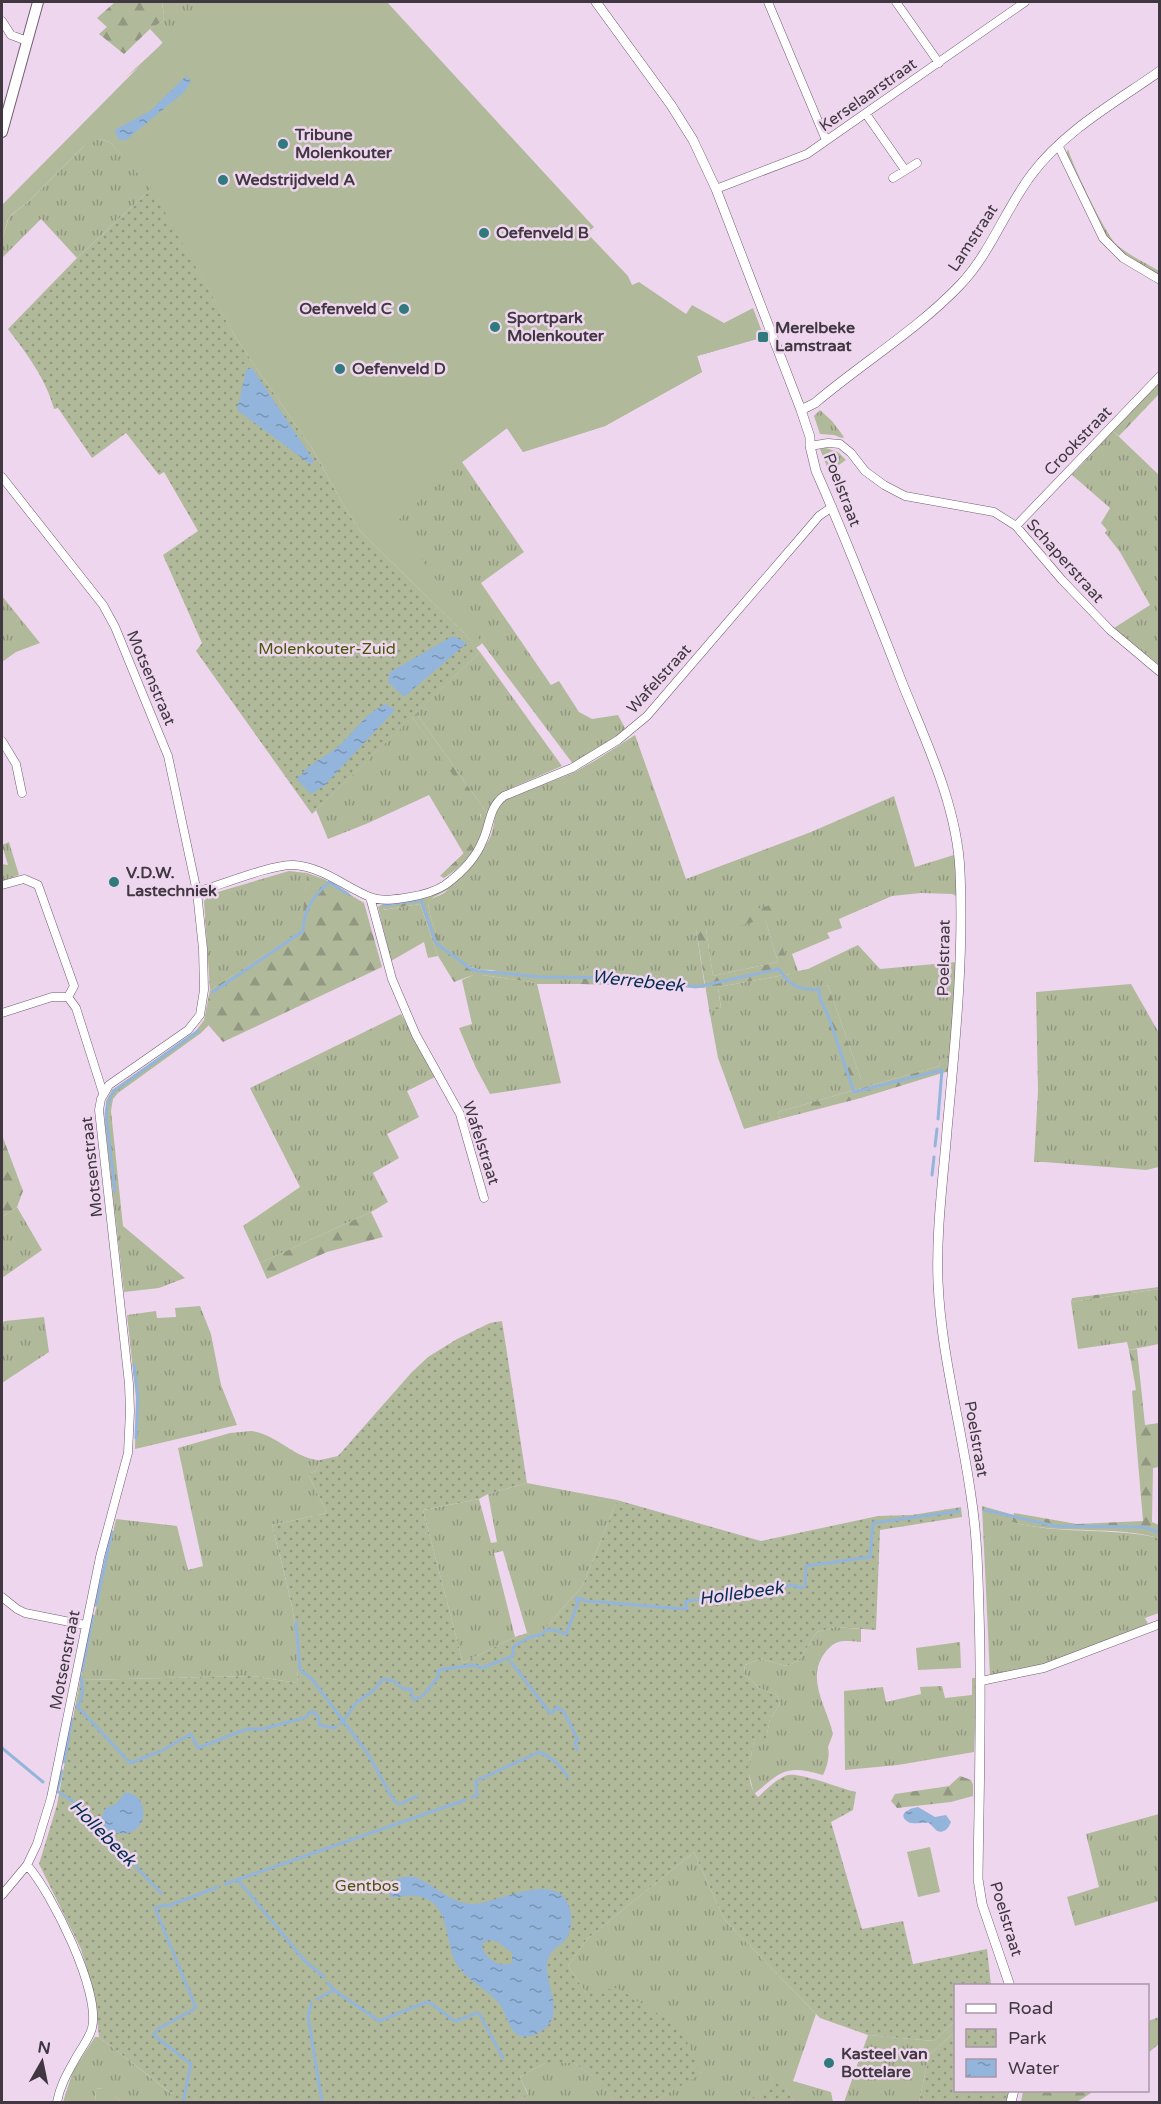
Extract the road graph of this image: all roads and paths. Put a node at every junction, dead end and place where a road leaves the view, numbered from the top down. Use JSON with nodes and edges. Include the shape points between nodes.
{"nodes":[{"id":1,"x":38,"y":2,"type":"edge"},
{"id":2,"x":597,"y":2,"type":"edge"},
{"id":3,"x":768,"y":2,"type":"edge"},
{"id":4,"x":896,"y":2,"type":"edge"},
{"id":5,"x":1025,"y":2,"type":"edge"},
{"id":6,"x":2,"y":21,"type":"edge"},
{"id":7,"x":27,"y":41,"type":"junction"},
{"id":8,"x":939,"y":63,"type":"junction"},
{"id":9,"x":1160,"y":71,"type":"edge"},
{"id":10,"x":866,"y":114,"type":"junction"},
{"id":11,"x":2,"y":132,"type":"edge"},
{"id":12,"x":826,"y":140,"type":"junction"},
{"id":13,"x":1058,"y":145,"type":"junction"},
{"id":14,"x":917,"y":163,"type":"dead end"},
{"id":15,"x":905,"y":170,"type":"junction"},
{"id":16,"x":893,"y":178,"type":"dead end"},
{"id":17,"x":716,"y":189,"type":"junction"},
{"id":18,"x":1160,"y":280,"type":"edge"},
{"id":19,"x":1160,"y":376,"type":"edge"},
{"id":20,"x":801,"y":410,"type":"junction"},
{"id":21,"x":810,"y":446,"type":"junction"},
{"id":22,"x":2,"y":477,"type":"edge"},
{"id":23,"x":832,"y":507,"type":"junction"},
{"id":24,"x":1016,"y":526,"type":"junction"},
{"id":25,"x":1160,"y":672,"type":"edge"},
{"id":26,"x":2,"y":741,"type":"edge"},
{"id":27,"x":22,"y":792,"type":"dead end"},
{"id":28,"x":2,"y":885,"type":"edge"},
{"id":29,"x":197,"y":892,"type":"junction"},
{"id":30,"x":370,"y":897,"type":"junction"},
{"id":31,"x":68,"y":997,"type":"junction"},
{"id":32,"x":2,"y":1013,"type":"edge"},
{"id":33,"x":103,"y":1093,"type":"junction"},
{"id":34,"x":484,"y":1198,"type":"dead end"},
{"id":35,"x":2,"y":1597,"type":"edge"},
{"id":36,"x":1160,"y":1624,"type":"edge"},
{"id":37,"x":85,"y":1625,"type":"junction"},
{"id":38,"x":981,"y":1681,"type":"junction"},
{"id":39,"x":27,"y":1865,"type":"junction"},
{"id":40,"x":2,"y":1895,"type":"edge"},
{"id":41,"x":1009,"y":1984,"type":"edge"},
{"id":42,"x":57,"y":2103,"type":"edge"}],
"edges":[{"from":1,"to":7,"type":"main road"},
{"from":2,"to":17,"type":"street","name":"Poelstraat","via":[[684,125]]},
{"from":3,"to":12,"type":"street"},
{"from":4,"to":8,"type":"street"},
{"from":5,"to":8,"type":"street","name":"Kerselaarstraat"},
{"from":6,"to":7,"type":"street","via":[[10,35]]},
{"from":7,"to":11,"type":"main road"},
{"from":8,"to":10,"type":"street","name":"Kerselaarstraat"},
{"from":9,"to":13,"type":"street","name":"Lamstraat"},
{"from":10,"to":12,"type":"street","name":"Kerselaarstraat"},
{"from":10,"to":15,"type":"street"},
{"from":12,"to":17,"type":"street","name":"Kerselaarstraat","via":[[807,154]]},
{"from":13,"to":18,"type":"street","via":[[1103,238],[1123,258]]},
{"from":13,"to":20,"type":"street","name":"Lamstraat","via":[[1032,174],[962,283],[815,403]]},
{"from":14,"to":15,"type":"street"},
{"from":15,"to":16,"type":"street"},
{"from":17,"to":20,"type":"street","name":"Poelstraat"},
{"from":19,"to":24,"type":"street","name":"Crookstraat"},
{"from":20,"to":21,"type":"street","name":"Poelstraat"},
{"from":21,"to":23,"type":"street","name":"Poelstraat"},
{"from":21,"to":24,"type":"street","name":"Schaperstraat","via":[[840,444],[874,478],[905,496],[994,512]]},
{"from":22,"to":29,"type":"street","name":"Motsenstraat","via":[[98,598],[115,627],[168,756]]},
{"from":23,"to":30,"type":"street","name":"Wafelstraat","via":[[819,516],[647,716],[618,740],[572,768],[498,800],[479,849],[442,886],[400,898]]},
{"from":23,"to":38,"type":"street","name":"Poelstraat","via":[[944,789],[957,839],[959,997],[938,1235],[938,1278],[945,1347],[971,1497]]},
{"from":24,"to":25,"type":"street","name":"Schaperstraat","via":[[1110,630]]},
{"from":26,"to":27,"type":"street","via":[[16,764]]},
{"from":28,"to":31,"type":"street","via":[[24,879],[38,885],[74,986]]},
{"from":29,"to":30,"type":"street","name":"Wafelstraat","via":[[294,866],[329,875]]},
{"from":29,"to":33,"type":"street","name":"Motsenstraat","via":[[204,976],[200,1015],[188,1030]]},
{"from":30,"to":34,"type":"street","name":"Wafelstraat","via":[[395,987],[416,1035],[457,1108]]},
{"from":31,"to":32,"type":"street","via":[[52,997]]},
{"from":31,"to":33,"type":"street","via":[[76,1008]]},
{"from":33,"to":37,"type":"street","name":"Motsenstraat","via":[[99,1110],[130,1419],[128,1453]]},
{"from":35,"to":37,"type":"street","via":[[25,1613]]},
{"from":36,"to":38,"type":"street","via":[[1044,1668]]},
{"from":37,"to":39,"type":"street","name":"Motsenstraat","via":[[51,1798]]},
{"from":38,"to":41,"type":"street","name":"Poelstraat","via":[[978,1879],[982,1904]]},
{"from":39,"to":40,"type":"street","name":"Motsenstraat"},
{"from":39,"to":42,"type":"street","via":[[38,1877],[76,1953],[92,2004],[90,2034],[65,2076]]}]}
